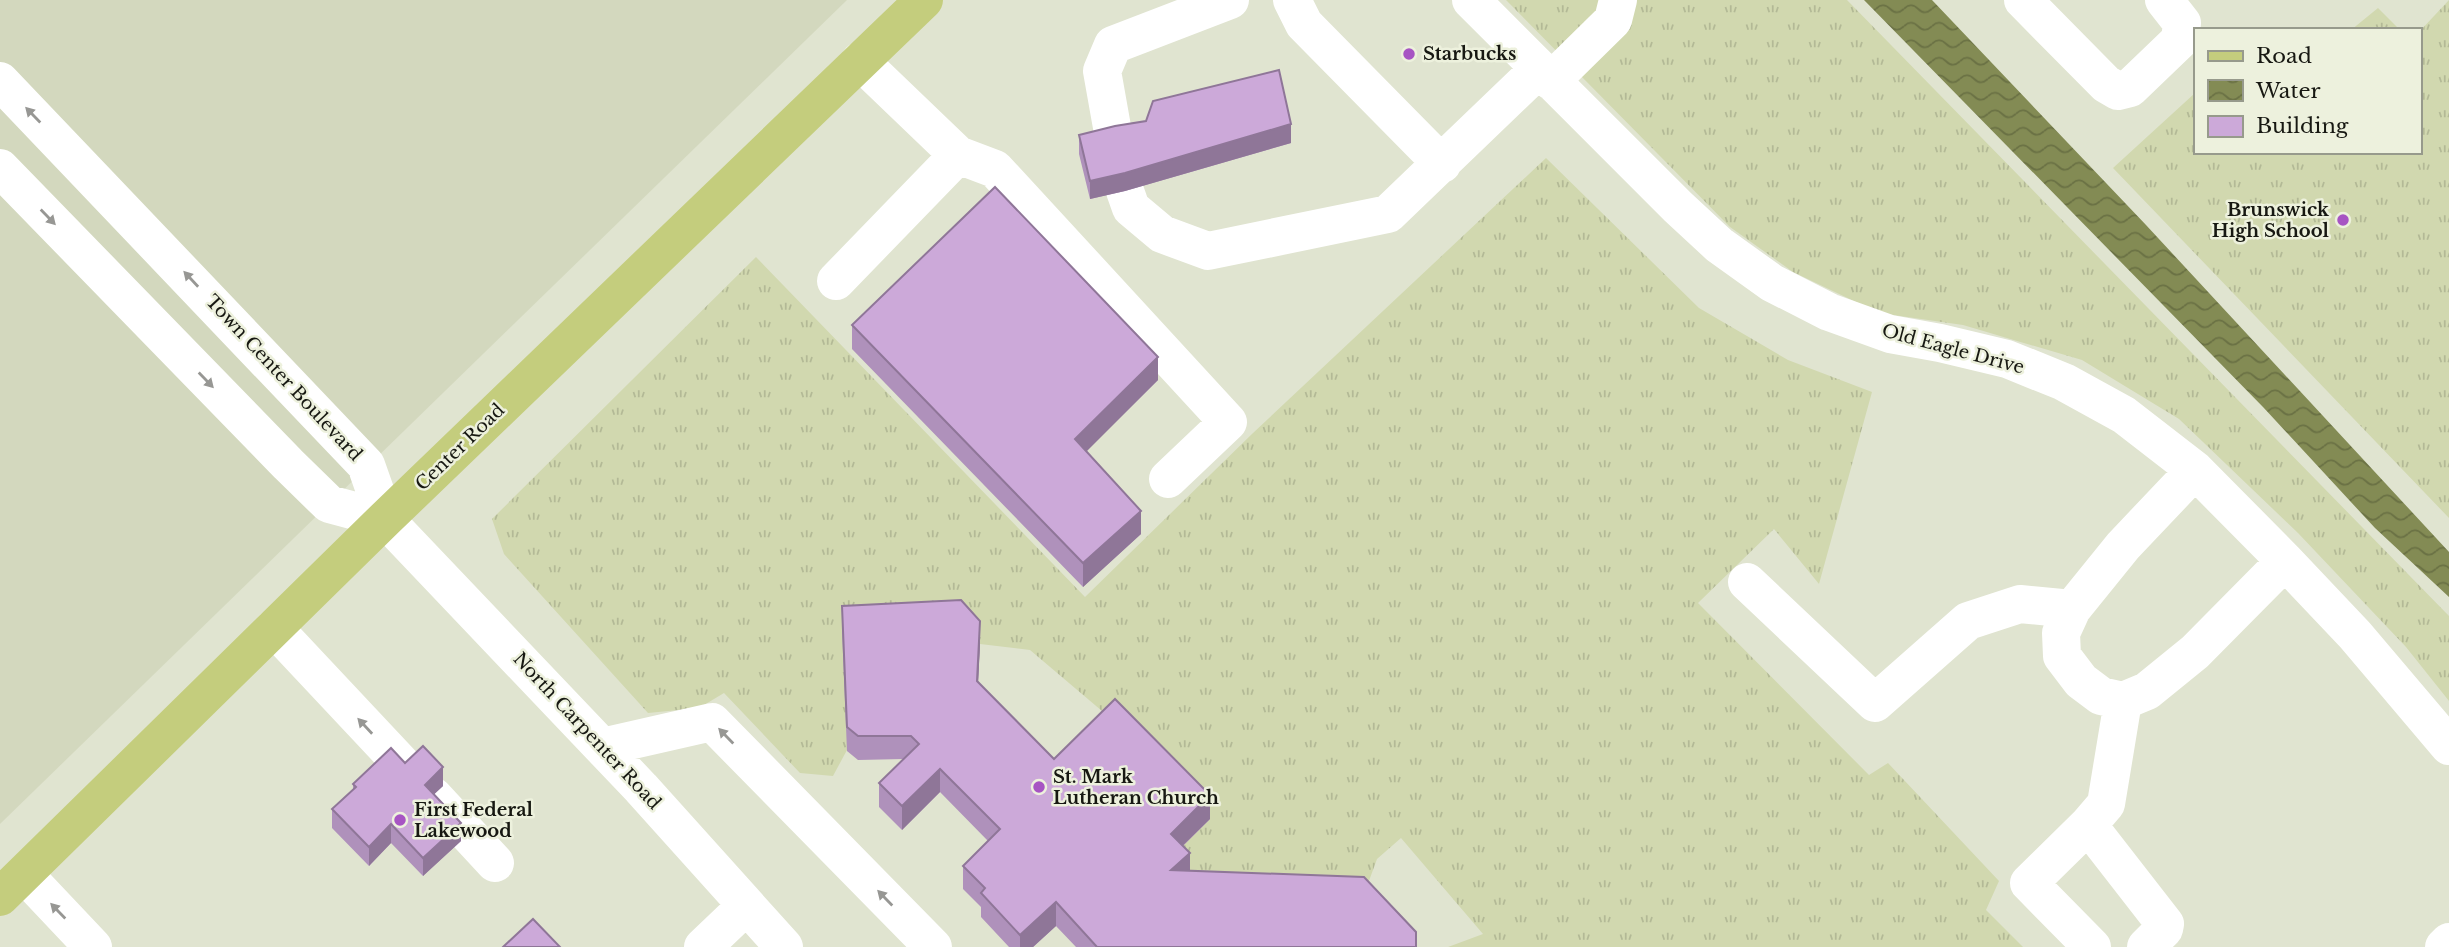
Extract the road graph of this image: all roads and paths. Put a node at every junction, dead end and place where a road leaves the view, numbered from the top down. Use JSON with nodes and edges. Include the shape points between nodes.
{"nodes":[{"id":1,"x":924,"y":0,"type":"edge"},
{"id":2,"x":1230,"y":0,"type":"edge"},
{"id":3,"x":1292,"y":0,"type":"edge"},
{"id":4,"x":1471,"y":0,"type":"edge"},
{"id":5,"x":2023,"y":0,"type":"edge"},
{"id":6,"x":2164,"y":0,"type":"edge"},
{"id":7,"x":1611,"y":1,"type":"edge"},
{"id":8,"x":860,"y":61,"type":"junction"},
{"id":9,"x":1545,"y":75,"type":"junction"},
{"id":10,"x":0,"y":81,"type":"edge"},
{"id":11,"x":1115,"y":144,"type":"edge"},
{"id":12,"x":958,"y":155,"type":"junction"},
{"id":13,"x":1442,"y":164,"type":"junction"},
{"id":14,"x":0,"y":168,"type":"edge"},
{"id":15,"x":1125,"y":191,"type":"edge"},
{"id":16,"x":836,"y":281,"type":"dead end"},
{"id":17,"x":2195,"y":470,"type":"junction"},
{"id":18,"x":1168,"y":479,"type":"dead end"},
{"id":19,"x":385,"y":519,"type":"junction"},
{"id":20,"x":2285,"y":561,"type":"junction"},
{"id":21,"x":1747,"y":582,"type":"dead end"},
{"id":22,"x":2072,"y":609,"type":"junction"},
{"id":23,"x":274,"y":628,"type":"junction"},
{"id":24,"x":2123,"y":701,"type":"junction"},
{"id":25,"x":2449,"y":746,"type":"edge"},
{"id":26,"x":602,"y":747,"type":"junction"},
{"id":27,"x":2088,"y":825,"type":"junction"},
{"id":28,"x":495,"y":863,"type":"dead end"},
{"id":29,"x":12,"y":886,"type":"edge"},
{"id":30,"x":746,"y":906,"type":"junction"},
{"id":31,"x":2449,"y":942,"type":"edge"},
{"id":32,"x":93,"y":947,"type":"edge"},
{"id":33,"x":703,"y":947,"type":"edge"},
{"id":34,"x":784,"y":947,"type":"edge"},
{"id":35,"x":933,"y":947,"type":"edge"},
{"id":36,"x":2092,"y":947,"type":"edge"},
{"id":37,"x":2146,"y":947,"type":"edge"},
{"id":38,"x":2444,"y":947,"type":"edge"}],
"edges":[{"from":1,"to":8,"type":"main road","name":"Center Road"},
{"from":2,"to":11,"type":"street","via":[[1113,45],[1102,71]]},
{"from":3,"to":13,"type":"street","via":[[1304,23]]},
{"from":4,"to":9,"type":"street","name":"Old Eagle Drive"},
{"from":5,"to":6,"type":"street","via":[[2118,91],[2130,88],[2180,40],[2182,23]]},
{"from":7,"to":9,"type":"street","via":[[1613,20]]},
{"from":8,"to":12,"type":"street"},
{"from":8,"to":19,"type":"main road","name":"Center Road"},
{"from":9,"to":13,"type":"street"},
{"from":9,"to":17,"type":"street","name":"Old Eagle Drive","via":[[1719,245],[1772,283],[1829,312],[1890,334],[2007,359],[2064,382],[2124,415]]},
{"from":19,"to":10,"type":"street","name":"Town Center Boulevard","one_way":true,"via":[[366,465]]},
{"from":12,"to":16,"type":"street"},
{"from":12,"to":18,"type":"street","via":[[995,169],[1227,422]]},
{"from":13,"to":15,"type":"street","via":[[1388,214],[1209,251],[1162,234],[1131,208]]},
{"from":14,"to":19,"type":"street","one_way":true,"via":[[329,504]]},
{"from":17,"to":20,"type":"street","name":"Old Eagle Drive"},
{"from":17,"to":22,"type":"street","via":[[2123,546]]},
{"from":19,"to":23,"type":"main road","name":"Center Road"},
{"from":19,"to":26,"type":"street","name":"North Carpenter Road"},
{"from":20,"to":24,"type":"street","via":[[2171,673]]},
{"from":20,"to":25,"type":"street","name":"Old Eagle Drive"},
{"from":21,"to":22,"type":"street","via":[[1875,703],[1968,621],[2021,604]]},
{"from":22,"to":24,"type":"street","via":[[2061,633],[2062,656],[2081,681],[2101,696]]},
{"from":28,"to":23,"type":"street","one_way":true},
{"from":23,"to":29,"type":"main road","name":"Center Road"},
{"from":24,"to":27,"type":"street","via":[[2106,804]]},
{"from":26,"to":30,"type":"street","name":"North Carpenter Road"},
{"from":35,"to":26,"type":"street","one_way":true,"via":[[712,722]]},
{"from":27,"to":36,"type":"street","via":[[2029,883]]},
{"from":27,"to":37,"type":"street","via":[[2165,924]]},
{"from":32,"to":29,"type":"street","one_way":true},
{"from":30,"to":33,"type":"street"},
{"from":30,"to":34,"type":"street","name":"North Carpenter Road"},
{"from":31,"to":38,"type":"street"}]}
